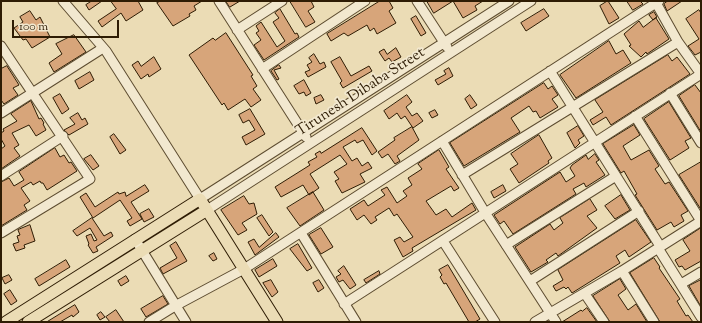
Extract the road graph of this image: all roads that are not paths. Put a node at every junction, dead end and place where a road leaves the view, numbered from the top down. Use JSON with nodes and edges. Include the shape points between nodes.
{"nodes":[{"id":1,"x":63,"y":1,"type":"edge"},
{"id":2,"x":219,"y":1,"type":"edge"},
{"id":3,"x":282,"y":1,"type":"edge"},
{"id":4,"x":365,"y":1,"type":"edge"},
{"id":5,"x":417,"y":1,"type":"edge"},
{"id":6,"x":509,"y":1,"type":"edge"},
{"id":7,"x":531,"y":1,"type":"edge"},
{"id":8,"x":656,"y":2,"type":"edge"},
{"id":9,"x":237,"y":30,"type":"junction"},
{"id":10,"x":444,"y":42,"type":"junction"},
{"id":11,"x":678,"y":42,"type":"junction"},
{"id":12,"x":103,"y":48,"type":"junction"},
{"id":13,"x":2,"y":50,"type":"edge"},
{"id":14,"x":451,"y":53,"type":"junction"},
{"id":15,"x":262,"y":69,"type":"junction"},
{"id":16,"x":550,"y":71,"type":"junction"},
{"id":17,"x":701,"y":74,"type":"edge"},
{"id":18,"x":33,"y":93,"type":"junction"},
{"id":19,"x":670,"y":93,"type":"junction"},
{"id":20,"x":572,"y":106,"type":"junction"},
{"id":21,"x":1,"y":113,"type":"edge"},
{"id":22,"x":635,"y":116,"type":"junction"},
{"id":23,"x":303,"y":133,"type":"junction"},
{"id":24,"x":63,"y":136,"type":"junction"},
{"id":25,"x":442,"y":140,"type":"junction"},
{"id":26,"x":310,"y":143,"type":"junction"},
{"id":27,"x":595,"y":143,"type":"junction"},
{"id":28,"x":701,"y":143,"type":"edge"},
{"id":29,"x":462,"y":175,"type":"junction"},
{"id":30,"x":1,"y":176,"type":"edge"},
{"id":31,"x":616,"y":176,"type":"junction"},
{"id":32,"x":200,"y":199,"type":"junction"},
{"id":33,"x":207,"y":210,"type":"junction"},
{"id":34,"x":639,"y":211,"type":"junction"},
{"id":35,"x":486,"y":214,"type":"junction"},
{"id":36,"x":701,"y":221,"type":"edge"},
{"id":37,"x":2,"y":231,"type":"edge"},
{"id":38,"x":301,"y":233,"type":"junction"},
{"id":39,"x":135,"y":240,"type":"junction"},
{"id":40,"x":444,"y":241,"type":"junction"},
{"id":41,"x":506,"y":245,"type":"junction"},
{"id":42,"x":659,"y":247,"type":"junction"},
{"id":43,"x":142,"y":249,"type":"junction"},
{"id":44,"x":244,"y":270,"type":"junction"},
{"id":45,"x":622,"y":271,"type":"junction"},
{"id":46,"x":701,"y":272,"type":"edge"},
{"id":47,"x":530,"y":281,"type":"junction"},
{"id":48,"x":681,"y":284,"type":"junction"},
{"id":49,"x":585,"y":294,"type":"junction"},
{"id":50,"x":344,"y":304,"type":"junction"},
{"id":51,"x":175,"y":306,"type":"junction"},
{"id":52,"x":551,"y":314,"type":"junction"},
{"id":53,"x":701,"y":317,"type":"edge"},
{"id":54,"x":6,"y":322,"type":"edge"},
{"id":55,"x":28,"y":322,"type":"edge"},
{"id":56,"x":149,"y":322,"type":"edge"},
{"id":57,"x":186,"y":322,"type":"edge"},
{"id":58,"x":277,"y":322,"type":"edge"},
{"id":59,"x":356,"y":322,"type":"edge"},
{"id":60,"x":495,"y":322,"type":"edge"},
{"id":61,"x":535,"y":322,"type":"edge"},
{"id":62,"x":556,"y":322,"type":"edge"},
{"id":63,"x":604,"y":322,"type":"edge"},
{"id":64,"x":654,"y":322,"type":"edge"}],
"edges":[{"from":1,"to":12,"type":"street"},
{"from":2,"to":9,"type":"street"},
{"from":3,"to":9,"type":"street"},
{"from":4,"to":15,"type":"street"},
{"from":5,"to":10,"type":"street"},
{"from":6,"to":10,"type":"street","name":"Tirunesh Dibaba Street"},
{"from":7,"to":14,"type":"street","name":"Tirunesh Dibaba Street"},
{"from":8,"to":11,"type":"street"},
{"from":8,"to":16,"type":"street"},
{"from":9,"to":15,"type":"street"},
{"from":10,"to":14,"type":"street"},
{"from":10,"to":23,"type":"street","name":"Tirunesh Dibaba Street"},
{"from":11,"to":17,"type":"street"},
{"from":11,"to":20,"type":"street"},
{"from":12,"to":18,"type":"street"},
{"from":12,"to":32,"type":"street"},
{"from":13,"to":18,"type":"street"},
{"from":14,"to":26,"type":"street","name":"Tirunesh Dibaba Street"},
{"from":15,"to":23,"type":"street"},
{"from":16,"to":20,"type":"street"},
{"from":16,"to":25,"type":"street"},
{"from":17,"to":19,"type":"street"},
{"from":18,"to":21,"type":"street"},
{"from":18,"to":24,"type":"street"},
{"from":19,"to":22,"type":"street"},
{"from":19,"to":28,"type":"street"},
{"from":20,"to":27,"type":"street"},
{"from":20,"to":29,"type":"street"},
{"from":22,"to":27,"type":"street"},
{"from":22,"to":36,"type":"street"},
{"from":23,"to":26,"type":"street"},
{"from":23,"to":32,"type":"street","name":"Tirunesh Dibaba Street"},
{"from":24,"to":30,"type":"street"},
{"from":24,"to":37,"type":"street","via":[[90,179]]},
{"from":25,"to":29,"type":"street"},
{"from":25,"to":38,"type":"street"},
{"from":26,"to":33,"type":"street","name":"Tirunesh Dibaba Street"},
{"from":27,"to":31,"type":"street"},
{"from":27,"to":35,"type":"street"},
{"from":29,"to":35,"type":"street"},
{"from":31,"to":34,"type":"street"},
{"from":31,"to":41,"type":"street"},
{"from":32,"to":33,"type":"main road"},
{"from":32,"to":39,"type":"main road","name":"Tirunesh Dibaba Street"},
{"from":33,"to":43,"type":"main road","name":"Tirunesh Dibaba Street"},
{"from":33,"to":44,"type":"main road"},
{"from":34,"to":42,"type":"street"},
{"from":34,"to":47,"type":"street"},
{"from":35,"to":40,"type":"street"},
{"from":35,"to":41,"type":"street"},
{"from":36,"to":42,"type":"street"},
{"from":38,"to":44,"type":"street"},
{"from":38,"to":50,"type":"street"},
{"from":39,"to":43,"type":"street"},
{"from":39,"to":54,"type":"main road","name":"Tirunesh Dibaba Street"},
{"from":40,"to":50,"type":"street"},
{"from":40,"to":60,"type":"street"},
{"from":41,"to":47,"type":"street"},
{"from":42,"to":45,"type":"street"},
{"from":42,"to":48,"type":"street"},
{"from":43,"to":51,"type":"street"},
{"from":43,"to":55,"type":"main road","name":"Tirunesh Dibaba Street"},
{"from":44,"to":51,"type":"street"},
{"from":44,"to":58,"type":"main road"},
{"from":45,"to":49,"type":"street"},
{"from":45,"to":64,"type":"street"},
{"from":46,"to":48,"type":"street"},
{"from":47,"to":52,"type":"street"},
{"from":48,"to":53,"type":"street"},
{"from":49,"to":52,"type":"street"},
{"from":49,"to":63,"type":"street"},
{"from":50,"to":59,"type":"street"},
{"from":51,"to":56,"type":"street"},
{"from":51,"to":57,"type":"street"},
{"from":52,"to":61,"type":"street"},
{"from":52,"to":62,"type":"street"}]}
